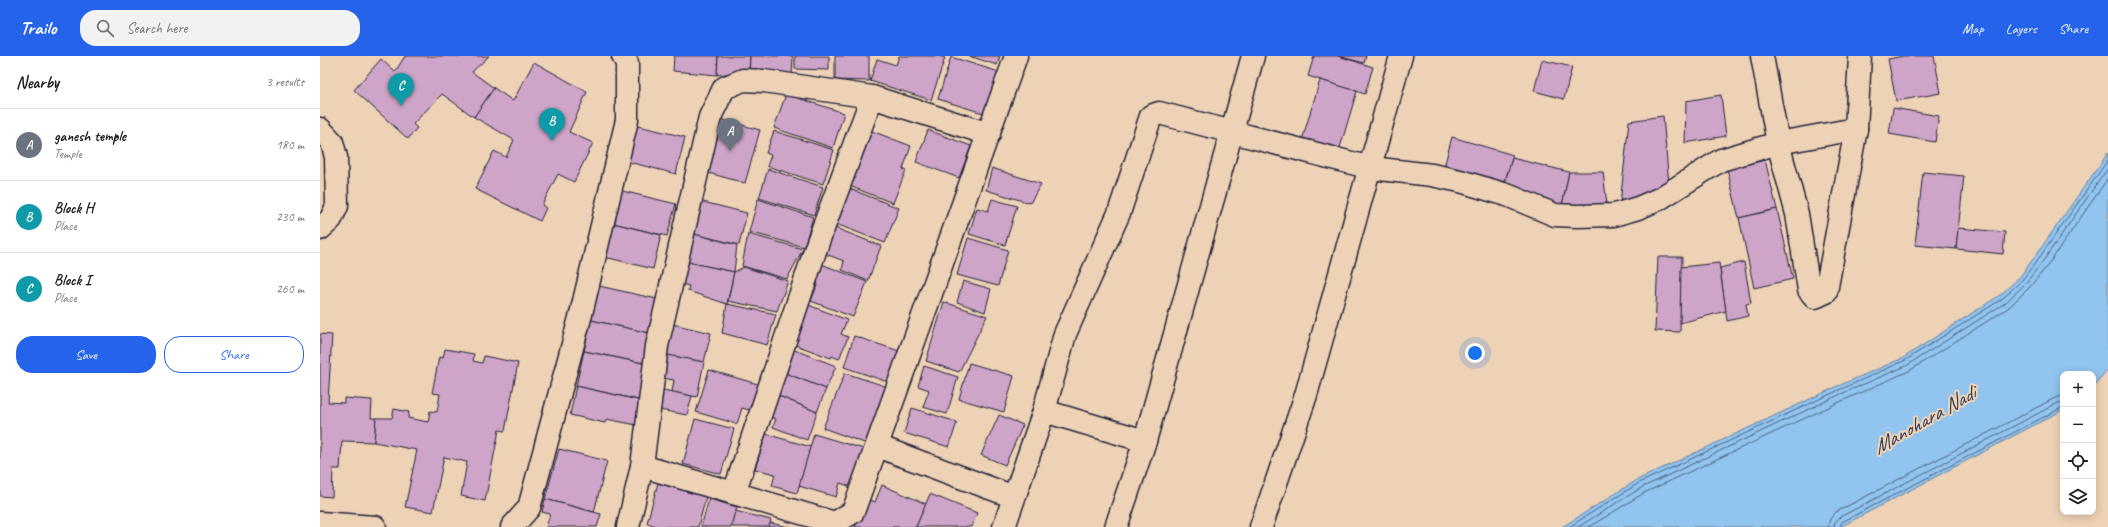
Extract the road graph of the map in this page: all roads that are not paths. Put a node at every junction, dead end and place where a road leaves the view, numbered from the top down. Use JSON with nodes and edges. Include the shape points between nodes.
{"nodes":[{"id":1,"x":623,"y":56,"type":"edge"},
{"id":2,"x":1016,"y":56,"type":"edge"},
{"id":3,"x":1253,"y":56,"type":"edge"},
{"id":4,"x":1401,"y":56,"type":"edge"},
{"id":5,"x":1762,"y":56,"type":"edge"},
{"id":6,"x":1860,"y":56,"type":"edge"},
{"id":7,"x":872,"y":97,"type":"junction"},
{"id":8,"x":320,"y":129,"type":"edge"},
{"id":9,"x":1856,"y":129,"type":"junction"},
{"id":10,"x":1233,"y":132,"type":"junction"},
{"id":11,"x":989,"y":134,"type":"junction"},
{"id":12,"x":1778,"y":143,"type":"junction"},
{"id":13,"x":1371,"y":168,"type":"junction"},
{"id":14,"x":320,"y":229,"type":"edge"},
{"id":15,"x":1044,"y":411,"type":"junction"},
{"id":16,"x":1145,"y":441,"type":"junction"},
{"id":17,"x":876,"y":446,"type":"junction"},
{"id":18,"x":642,"y":466,"type":"junction"},
{"id":19,"x":734,"y":493,"type":"junction"},
{"id":20,"x":1014,"y":497,"type":"junction"},
{"id":21,"x":320,"y":522,"type":"edge"},
{"id":22,"x":375,"y":527,"type":"edge"},
{"id":23,"x":512,"y":527,"type":"edge"},
{"id":24,"x":628,"y":527,"type":"edge"},
{"id":25,"x":1004,"y":527,"type":"edge"},
{"id":26,"x":1116,"y":527,"type":"edge"},
{"id":27,"x":1261,"y":527,"type":"edge"}],
"edges":[{"from":1,"to":23,"type":"street","via":[[627,62],[627,120],[592,268],[529,508]]},
{"from":2,"to":11,"type":"street"},
{"from":3,"to":10,"type":"street"},
{"from":4,"to":13,"type":"street"},
{"from":5,"to":12,"type":"street"},
{"from":6,"to":9,"type":"street"},
{"from":7,"to":11,"type":"street"},
{"from":7,"to":18,"type":"street","via":[[764,81],[743,80],[724,88],[710,117],[658,338]]},
{"from":7,"to":19,"type":"street","via":[[818,242]]},
{"from":8,"to":14,"type":"street","via":[[332,142],[336,157],[337,206],[330,219]]},
{"from":9,"to":12,"type":"street"},
{"from":9,"to":12,"type":"street","via":[[1826,292],[1815,297],[1809,290],[1797,214]]},
{"from":10,"to":13,"type":"street"},
{"from":10,"to":15,"type":"street","via":[[1159,113],[1151,116],[1119,213],[1065,334]]},
{"from":10,"to":16,"type":"street"},
{"from":11,"to":17,"type":"street"},
{"from":12,"to":13,"type":"street","via":[[1721,160],[1659,199],[1614,215],[1555,215],[1506,195],[1460,181]]},
{"from":13,"to":27,"type":"street","via":[[1306,395]]},
{"from":15,"to":16,"type":"street"},
{"from":15,"to":20,"type":"street"},
{"from":16,"to":26,"type":"street"},
{"from":17,"to":19,"type":"street","via":[[854,512],[835,523]]},
{"from":17,"to":20,"type":"street"},
{"from":18,"to":19,"type":"street"},
{"from":18,"to":24,"type":"street"},
{"from":20,"to":25,"type":"street"},
{"from":21,"to":22,"type":"street"}]}
